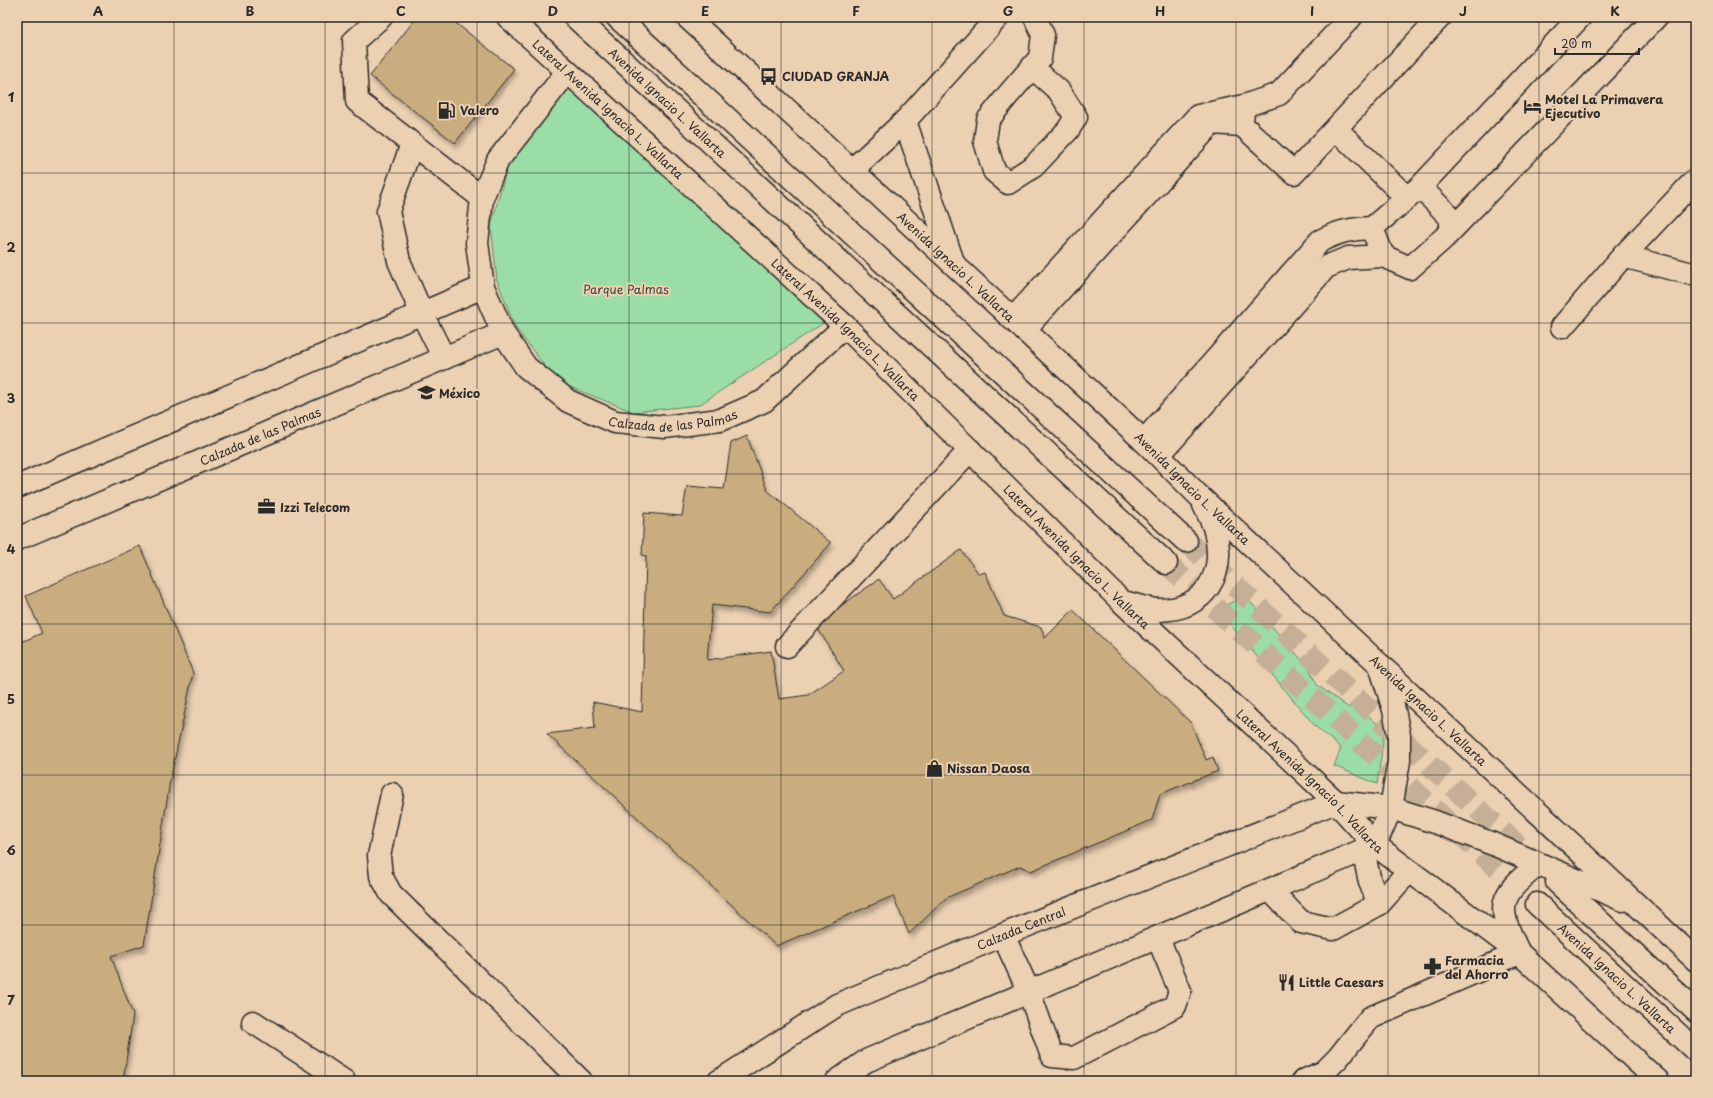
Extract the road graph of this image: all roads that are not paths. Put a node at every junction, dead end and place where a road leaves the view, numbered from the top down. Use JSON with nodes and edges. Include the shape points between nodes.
{"nodes":[{"id":1,"x":381,"y":17,"type":"edge"},
{"id":2,"x":508,"y":17,"type":"edge"},
{"id":3,"x":575,"y":17,"type":"edge"},
{"id":4,"x":617,"y":17,"type":"edge"},
{"id":5,"x":687,"y":17,"type":"edge"},
{"id":6,"x":998,"y":17,"type":"edge"},
{"id":7,"x":1035,"y":17,"type":"edge"},
{"id":8,"x":1351,"y":17,"type":"edge"},
{"id":9,"x":1440,"y":17,"type":"edge"},
{"id":10,"x":1580,"y":17,"type":"edge"},
{"id":11,"x":1656,"y":17,"type":"edge"},
{"id":12,"x":1032,"y":67,"type":"junction"},
{"id":13,"x":567,"y":72,"type":"junction"},
{"id":14,"x":1243,"y":115,"type":"junction"},
{"id":15,"x":905,"y":121,"type":"junction"},
{"id":16,"x":1336,"y":129,"type":"junction"},
{"id":17,"x":412,"y":144,"type":"junction"},
{"id":18,"x":852,"y":170,"type":"junction"},
{"id":19,"x":1696,"y":179,"type":"edge"},
{"id":20,"x":1414,"y":193,"type":"junction"},
{"id":21,"x":482,"y":198,"type":"junction"},
{"id":22,"x":1372,"y":228,"type":"junction"},
{"id":23,"x":1452,"y":229,"type":"junction"},
{"id":24,"x":1383,"y":256,"type":"junction"},
{"id":25,"x":1623,"y":256,"type":"junction"},
{"id":26,"x":954,"y":265,"type":"junction"},
{"id":27,"x":1696,"y":275,"type":"edge"},
{"id":28,"x":483,"y":288,"type":"junction"},
{"id":29,"x":422,"y":314,"type":"junction"},
{"id":30,"x":1018,"y":324,"type":"junction"},
{"id":31,"x":845,"y":326,"type":"junction"},
{"id":32,"x":1562,"y":327,"type":"dead end"},
{"id":33,"x":503,"y":333,"type":"junction"},
{"id":34,"x":444,"y":358,"type":"junction"},
{"id":35,"x":1152,"y":448,"type":"junction"},
{"id":36,"x":970,"y":450,"type":"junction"},
{"id":37,"x":17,"y":488,"type":"edge"},
{"id":38,"x":1201,"y":498,"type":"junction"},
{"id":39,"x":17,"y":539,"type":"edge"},
{"id":40,"x":1186,"y":540,"type":"tunnel mouth"},
{"id":41,"x":1166,"y":563,"type":"tunnel mouth"},
{"id":42,"x":1122,"y":602,"type":"junction"},
{"id":43,"x":787,"y":646,"type":"dead end"},
{"id":44,"x":1380,"y":664,"type":"junction"},
{"id":45,"x":392,"y":794,"type":"dead end"},
{"id":46,"x":1336,"y":802,"type":"junction"},
{"id":47,"x":1391,"y":808,"type":"junction"},
{"id":48,"x":1369,"y":848,"type":"junction"},
{"id":49,"x":1539,"y":864,"type":"junction"},
{"id":50,"x":1409,"y":871,"type":"junction"},
{"id":51,"x":1557,"y":882,"type":"dead end"},
{"id":52,"x":1270,"y":890,"type":"junction"},
{"id":53,"x":1379,"y":904,"type":"junction"},
{"id":54,"x":1537,"y":904,"type":"tunnel mouth"},
{"id":55,"x":1639,"y":907,"type":"junction"},
{"id":56,"x":1003,"y":935,"type":"junction"},
{"id":57,"x":1158,"y":938,"type":"junction"},
{"id":58,"x":1519,"y":953,"type":"junction"},
{"id":59,"x":1696,"y":960,"type":"edge"},
{"id":60,"x":1029,"y":992,"type":"junction"},
{"id":61,"x":1696,"y":1011,"type":"edge"},
{"id":62,"x":253,"y":1022,"type":"dead end"},
{"id":63,"x":1696,"y":1051,"type":"edge"},
{"id":64,"x":344,"y":1081,"type":"edge"},
{"id":65,"x":580,"y":1081,"type":"edge"},
{"id":66,"x":719,"y":1081,"type":"edge"},
{"id":67,"x":837,"y":1081,"type":"edge"},
{"id":68,"x":1303,"y":1081,"type":"edge"},
{"id":69,"x":1658,"y":1081,"type":"edge"}],
"edges":[{"from":1,"to":17,"type":"main road","via":[[354,41],[356,101]]},
{"from":2,"to":13,"type":"main road","name":"Lateral Avenida Ignacio L. Vallarta"},
{"from":3,"to":41,"type":"main road","name":"Avenida Ignacio L. Vallarta"},
{"from":4,"to":40,"type":"main road"},
{"from":5,"to":18,"type":"main road","name":"Avenida Ignacio L. Vallarta"},
{"from":6,"to":15,"type":"main road"},
{"from":7,"to":12,"type":"main road","via":[[1043,34],[1040,58]]},
{"from":8,"to":14,"type":"main road","via":[[1279,94]]},
{"from":9,"to":16,"type":"main road"},
{"from":10,"to":20,"type":"main road"},
{"from":11,"to":23,"type":"main road"},
{"from":12,"to":12,"type":"main road","via":[[988,120],[985,141],[994,171],[1008,183],[1034,166],[1068,130],[1076,117],[1060,91]]},
{"from":13,"to":21,"type":"main road","name":"Calzada de las Palmas","via":[[498,160]]},
{"from":13,"to":31,"type":"main road","name":"Lateral Avenida Ignacio L. Vallarta"},
{"from":14,"to":16,"type":"main road","via":[[1294,173]]},
{"from":14,"to":30,"type":"main road","via":[[1212,123]]},
{"from":15,"to":18,"type":"main road"},
{"from":15,"to":26,"type":"main road"},
{"from":16,"to":20,"type":"main road"},
{"from":17,"to":21,"type":"main road"},
{"from":17,"to":29,"type":"main road","via":[[388,211],[398,261]]},
{"from":18,"to":26,"type":"main road","name":"Avenida Ignacio L. Vallarta"},
{"from":19,"to":25,"type":"main road"},
{"from":20,"to":22,"type":"main road"},
{"from":20,"to":23,"type":"main road","via":[[1450,217]]},
{"from":21,"to":28,"type":"main road","name":"Calzada de las Palmas","via":[[477,242]]},
{"from":22,"to":24,"type":"main road"},
{"from":22,"to":35,"type":"main road","via":[[1353,228],[1320,241]]},
{"from":23,"to":24,"type":"main road","via":[[1410,268]]},
{"from":24,"to":35,"type":"main road","via":[[1348,258],[1326,268]]},
{"from":25,"to":27,"type":"main road"},
{"from":25,"to":32,"type":"main road"},
{"from":26,"to":30,"type":"main road","name":"Avenida Ignacio L. Vallarta"},
{"from":28,"to":29,"type":"main road"},
{"from":28,"to":33,"type":"main road","name":"Calzada de las Palmas"},
{"from":29,"to":34,"type":"main road"},
{"from":29,"to":37,"type":"main road"},
{"from":30,"to":35,"type":"main road","name":"Avenida Ignacio L. Vallarta"},
{"from":31,"to":33,"type":"main road","name":"Calzada de las Palmas","via":[[764,401],[720,420],[664,427],[615,422],[568,401],[526,367]]},
{"from":31,"to":36,"type":"main road","name":"Lateral Avenida Ignacio L. Vallarta"},
{"from":33,"to":34,"type":"main road","name":"Calzada de las Palmas"},
{"from":34,"to":39,"type":"main road","name":"Calzada de las Palmas"},
{"from":35,"to":38,"type":"main road","name":"Avenida Ignacio L. Vallarta"},
{"from":36,"to":42,"type":"main road","name":"Lateral Avenida Ignacio L. Vallarta"},
{"from":36,"to":43,"type":"main road"},
{"from":38,"to":42,"type":"main road","via":[[1215,530],[1218,549],[1216,570],[1211,585],[1197,599],[1178,608],[1158,610]]},
{"from":38,"to":44,"type":"main road","name":"Avenida Ignacio L. Vallarta"},
{"from":42,"to":46,"type":"main road","name":"Lateral Avenida Ignacio L. Vallarta"},
{"from":44,"to":47,"type":"main road","via":[[1399,735]]},
{"from":44,"to":55,"type":"main road","name":"Avenida Ignacio L. Vallarta"},
{"from":45,"to":65,"type":"main road","via":[[379,856],[381,876],[391,894]]},
{"from":46,"to":47,"type":"main road"},
{"from":46,"to":48,"type":"main road","name":"Lateral Avenida Ignacio L. Vallarta"},
{"from":46,"to":56,"type":"main road","name":"Calzada Central"},
{"from":47,"to":48,"type":"main road"},
{"from":47,"to":49,"type":"main road","via":[[1435,822]]},
{"from":48,"to":50,"type":"main road","name":"Lateral Avenida Ignacio L. Vallarta"},
{"from":48,"to":52,"type":"main road"},
{"from":48,"to":53,"type":"main road","via":[[1370,882]]},
{"from":49,"to":55,"type":"main road"},
{"from":49,"to":58,"type":"main road","via":[[1514,885],[1503,909],[1506,926]]},
{"from":50,"to":53,"type":"main road"},
{"from":50,"to":58,"type":"main road","name":"Lateral Avenida Ignacio L. Vallarta"},
{"from":51,"to":61,"type":"main road"},
{"from":52,"to":53,"type":"main road","via":[[1301,922],[1333,929]]},
{"from":52,"to":57,"type":"main road"},
{"from":54,"to":63,"type":"main road","name":"Avenida Ignacio L. Vallarta"},
{"from":55,"to":59,"type":"main road","name":"Avenida Ignacio L. Vallarta"},
{"from":56,"to":60,"type":"main road"},
{"from":56,"to":66,"type":"main road","name":"Calzada Central","via":[[837,1005]]},
{"from":57,"to":60,"type":"main road"},
{"from":57,"to":60,"type":"main road","via":[[1180,991],[1175,1006],[1074,1058],[1052,1056]]},
{"from":58,"to":68,"type":"main road","via":[[1370,1018],[1324,1072]]},
{"from":58,"to":69,"type":"main road","name":"Lateral Avenida Ignacio L. Vallarta"},
{"from":60,"to":67,"type":"main road","via":[[866,1061]]},
{"from":62,"to":64,"type":"main road"}]}
